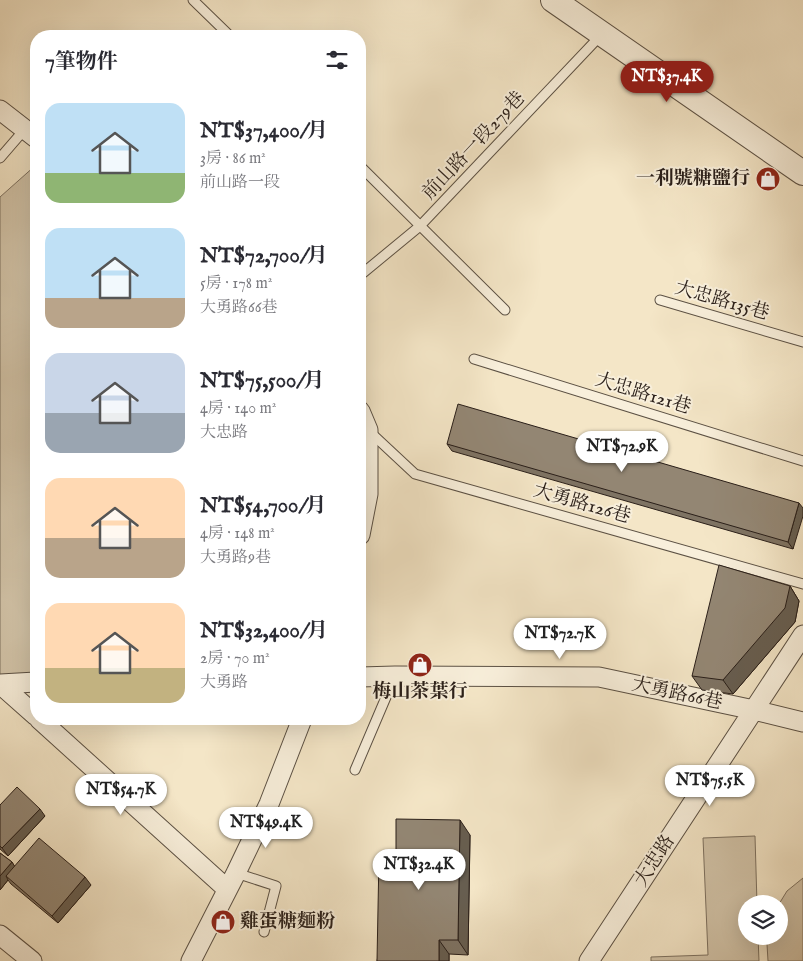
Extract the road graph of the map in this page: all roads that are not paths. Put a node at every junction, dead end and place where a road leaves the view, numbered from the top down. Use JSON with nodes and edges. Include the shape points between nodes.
{"nodes":[{"id":1,"x":193,"y":0,"type":"edge"},
{"id":2,"x":553,"y":0,"type":"edge"},
{"id":3,"x":224,"y":30,"type":"edge"},
{"id":4,"x":602,"y":34,"type":"junction"},
{"id":5,"x":0,"y":110,"type":"edge"},
{"id":6,"x":30,"y":133,"type":"edge"},
{"id":7,"x":0,"y":158,"type":"edge"},
{"id":8,"x":366,"y":172,"type":"edge"},
{"id":9,"x":803,"y":173,"type":"edge"},
{"id":10,"x":420,"y":226,"type":"junction"},
{"id":11,"x":366,"y":271,"type":"edge"},
{"id":12,"x":660,"y":300,"type":"dead end"},
{"id":13,"x":505,"y":310,"type":"dead end"},
{"id":14,"x":803,"y":342,"type":"edge"},
{"id":15,"x":474,"y":358,"type":"dead end"},
{"id":16,"x":366,"y":425,"type":"edge"},
{"id":17,"x":368,"y":430,"type":"junction"},
{"id":18,"x":803,"y":461,"type":"edge"},
{"id":19,"x":366,"y":504,"type":"edge"},
{"id":20,"x":803,"y":584,"type":"edge"},
{"id":21,"x":803,"y":635,"type":"edge"},
{"id":22,"x":395,"y":676,"type":"junction"},
{"id":23,"x":366,"y":677,"type":"edge"},
{"id":24,"x":30,"y":682,"type":"edge"},
{"id":25,"x":0,"y":684,"type":"edge"},
{"id":26,"x":754,"y":710,"type":"junction"},
{"id":27,"x":30,"y":711,"type":"edge"},
{"id":28,"x":803,"y":722,"type":"edge"},
{"id":29,"x":46,"y":725,"type":"edge"},
{"id":30,"x":300,"y":725,"type":"edge"},
{"id":31,"x":355,"y":770,"type":"dead end"},
{"id":32,"x":236,"y":873,"type":"junction"},
{"id":33,"x":227,"y":889,"type":"junction"},
{"id":34,"x":264,"y":932,"type":"dead end"},
{"id":35,"x":0,"y":935,"type":"edge"},
{"id":36,"x":32,"y":961,"type":"edge"},
{"id":37,"x":191,"y":961,"type":"edge"},
{"id":38,"x":589,"y":961,"type":"edge"}],
"edges":[{"from":1,"to":3,"type":"lane"},
{"from":2,"to":4,"type":"street"},
{"from":4,"to":9,"type":"street"},
{"from":4,"to":10,"type":"lane","name":"前山路一段279巷"},
{"from":5,"to":6,"type":"street"},
{"from":6,"to":7,"type":"lane"},
{"from":8,"to":10,"type":"lane"},
{"from":10,"to":11,"type":"lane","name":"前山路一段279巷"},
{"from":10,"to":13,"type":"lane"},
{"from":12,"to":14,"type":"lane","name":"大忠路135巷"},
{"from":15,"to":18,"type":"lane","name":"大忠路121巷"},
{"from":16,"to":17,"type":"street"},
{"from":17,"to":19,"type":"street"},
{"from":17,"to":20,"type":"lane","name":"大勇路126巷","via":[[415,474]]},
{"from":21,"to":26,"type":"street","name":"大忠路"},
{"from":22,"to":23,"type":"street","name":"大勇路66巷"},
{"from":22,"to":26,"type":"street","name":"大勇路66巷","via":[[599,677]]},
{"from":22,"to":31,"type":"lane"},
{"from":24,"to":25,"type":"street"},
{"from":25,"to":27,"type":"street"},
{"from":26,"to":28,"type":"street","name":"大勇路66巷"},
{"from":26,"to":38,"type":"street","name":"大忠路"},
{"from":29,"to":33,"type":"street"},
{"from":30,"to":32,"type":"street","via":[[269,804]]},
{"from":32,"to":33,"type":"street"},
{"from":32,"to":34,"type":"lane","via":[[276,886]]},
{"from":33,"to":37,"type":"street"},
{"from":35,"to":36,"type":"street"}]}
